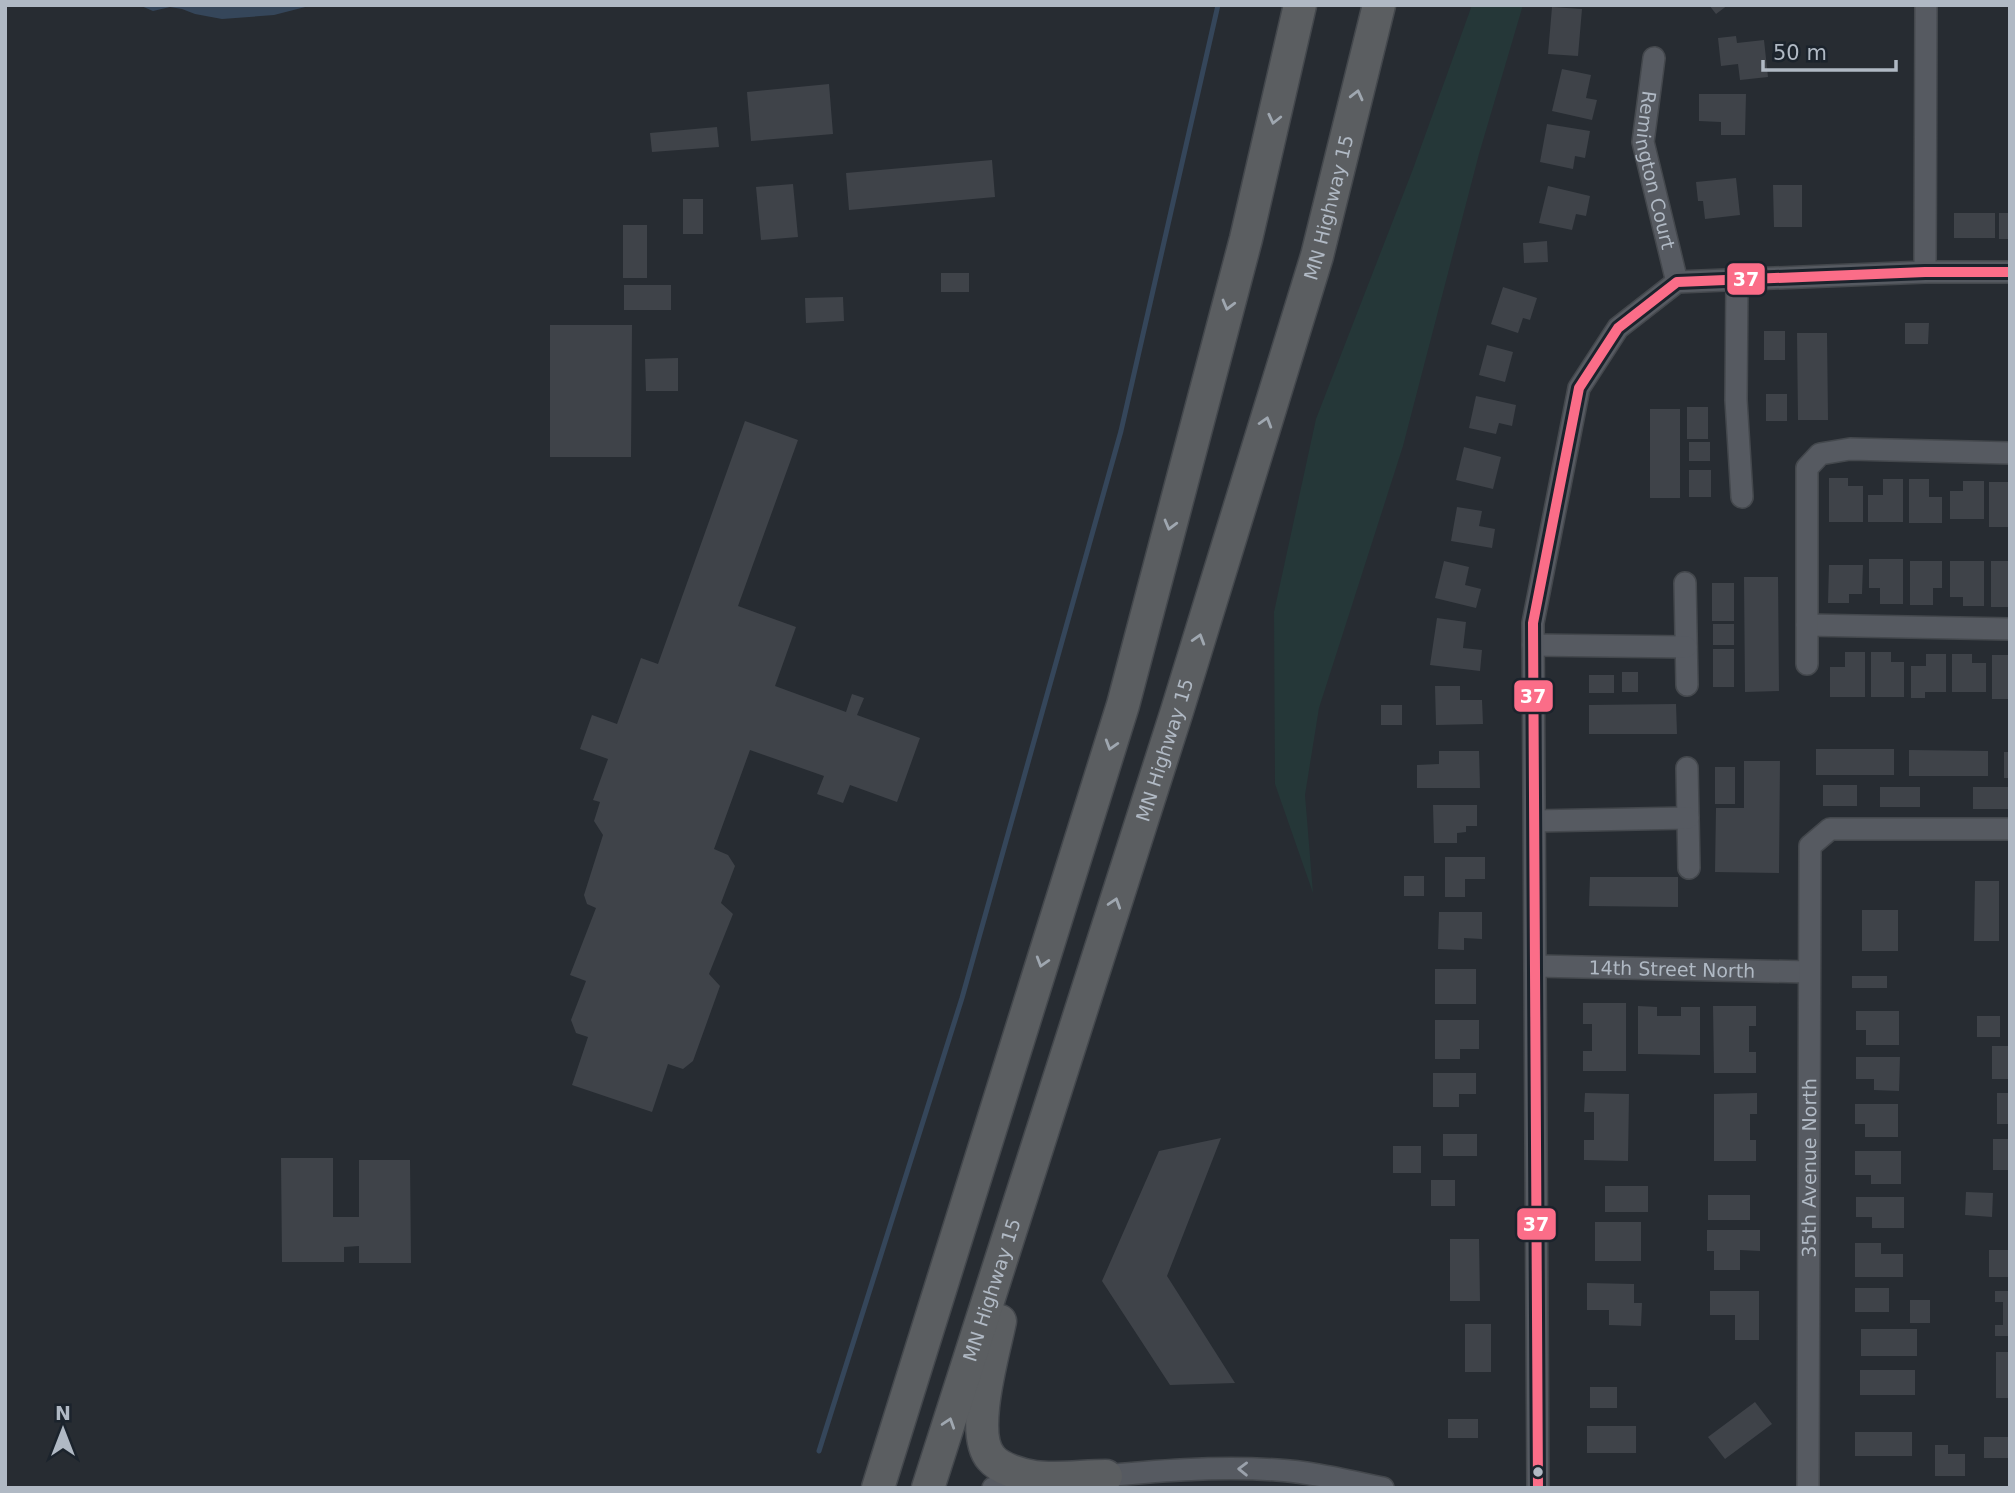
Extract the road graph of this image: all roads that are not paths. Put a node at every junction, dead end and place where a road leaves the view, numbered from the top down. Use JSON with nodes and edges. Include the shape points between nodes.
{"nodes":[{"id":1,"x":1300,"y":5,"type":"edge"},
{"id":2,"x":1379,"y":5,"type":"edge"},
{"id":3,"x":1926,"y":5,"type":"edge"},
{"id":4,"x":1654,"y":58,"type":"dead end"},
{"id":5,"x":1925,"y":272,"type":"junction"},
{"id":6,"x":2010,"y":272,"type":"edge"},
{"id":7,"x":1737,"y":280,"type":"junction"},
{"id":8,"x":1677,"y":282,"type":"junction"},
{"id":9,"x":2010,"y":453,"type":"edge"},
{"id":10,"x":1742,"y":497,"type":"dead end"},
{"id":11,"x":1685,"y":583,"type":"dead end"},
{"id":12,"x":1807,"y":625,"type":"junction"},
{"id":13,"x":2010,"y":629,"type":"edge"},
{"id":14,"x":1533,"y":645,"type":"junction"},
{"id":15,"x":1686,"y":647,"type":"junction"},
{"id":16,"x":1807,"y":664,"type":"dead end"},
{"id":17,"x":1687,"y":685,"type":"dead end"},
{"id":18,"x":1687,"y":768,"type":"dead end"},
{"id":19,"x":1688,"y":818,"type":"junction"},
{"id":20,"x":1535,"y":821,"type":"junction"},
{"id":21,"x":2010,"y":829,"type":"edge"},
{"id":22,"x":1689,"y":868,"type":"dead end"},
{"id":23,"x":1536,"y":967,"type":"junction"},
{"id":24,"x":1808,"y":972,"type":"junction"},
{"id":25,"x":1061,"y":1072,"type":"junction"},
{"id":26,"x":1106,"y":1476,"type":"junction"},
{"id":27,"x":1277,"y":1479,"type":"edge"},
{"id":28,"x":878,"y":1488,"type":"edge"},
{"id":29,"x":928,"y":1488,"type":"edge"},
{"id":30,"x":993,"y":1488,"type":"edge"},
{"id":31,"x":1383,"y":1488,"type":"edge"},
{"id":32,"x":1538,"y":1488,"type":"edge"},
{"id":33,"x":1808,"y":1488,"type":"edge"}],
"edges":[{"from":1,"to":28,"type":"highway","one_way":true,"via":[[1246,239],[1123,705]]},
{"from":25,"to":2,"type":"highway","name":"MN Highway 15","one_way":true,"via":[[1317,256]]},
{"from":3,"to":5,"type":"street"},
{"from":4,"to":8,"type":"street","name":"Remington Court","via":[[1643,142]]},
{"from":5,"to":6,"type":"street"},
{"from":5,"to":7,"type":"street"},
{"from":7,"to":8,"type":"street"},
{"from":7,"to":10,"type":"street","via":[[1736,400]]},
{"from":8,"to":14,"type":"street","via":[[1618,328],[1579,388],[1533,623]]},
{"from":9,"to":12,"type":"street","via":[[1850,449],[1820,454],[1807,468]]},
{"from":11,"to":15,"type":"street"},
{"from":12,"to":13,"type":"street"},
{"from":12,"to":16,"type":"street"},
{"from":14,"to":15,"type":"street"},
{"from":14,"to":20,"type":"street"},
{"from":15,"to":17,"type":"street"},
{"from":18,"to":19,"type":"street"},
{"from":19,"to":20,"type":"street"},
{"from":19,"to":22,"type":"street"},
{"from":20,"to":23,"type":"street"},
{"from":21,"to":24,"type":"street","name":"35th Avenue North","via":[[1830,829],[1810,846]]},
{"from":23,"to":24,"type":"street","name":"14th Street North"},
{"from":23,"to":32,"type":"street"},
{"from":24,"to":33,"type":"street","name":"35th Avenue North"},
{"from":25,"to":26,"type":"highway","via":[[1000,1321],[981,1426],[990,1458],[1015,1472],[1036,1477]]},
{"from":29,"to":25,"type":"highway","name":"MN Highway 15","one_way":true},
{"from":27,"to":26,"type":"street","one_way":true,"via":[[1191,1470]]},
{"from":26,"to":30,"type":"street"},
{"from":27,"to":31,"type":"street","via":[[1309,1474]]}]}
